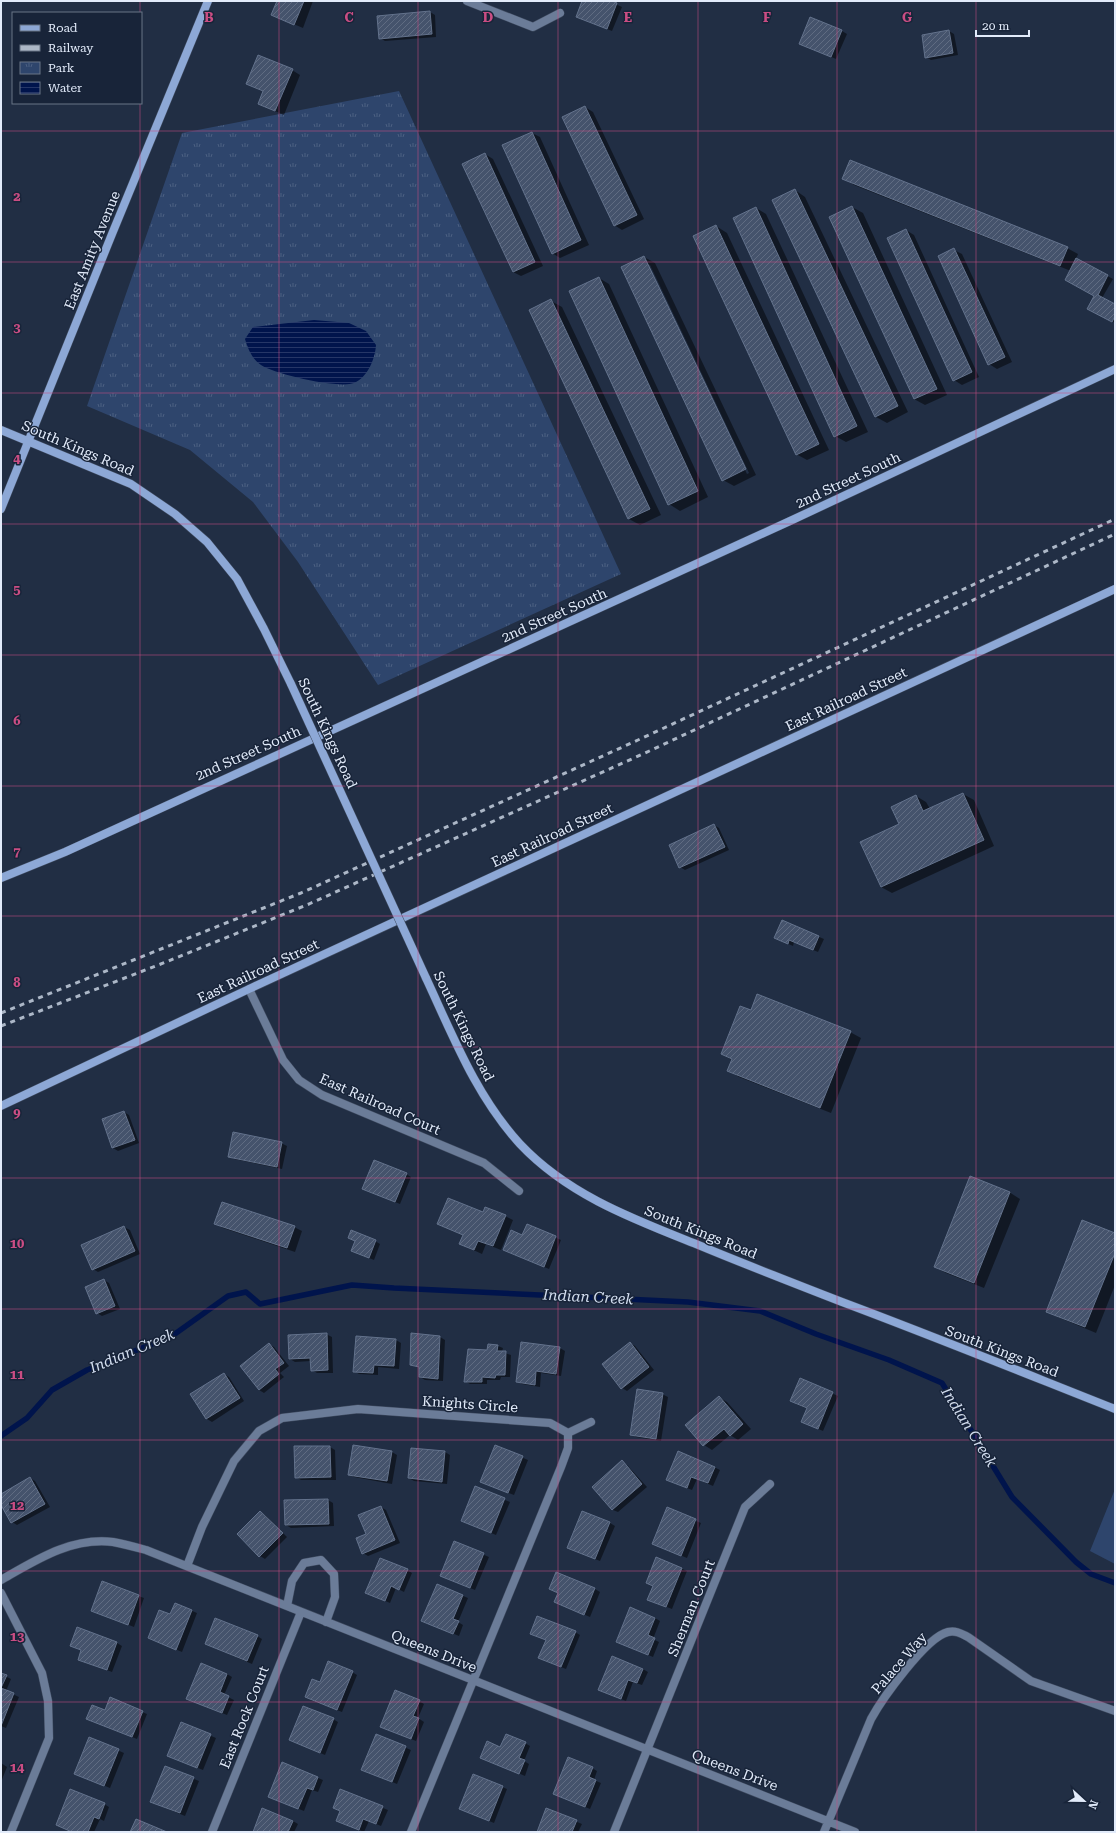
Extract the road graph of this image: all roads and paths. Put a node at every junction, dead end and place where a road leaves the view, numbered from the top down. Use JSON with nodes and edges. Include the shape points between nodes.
{"nodes":[{"id":1,"x":208,"y":1,"type":"edge"},
{"id":2,"x":467,"y":1,"type":"edge"},
{"id":3,"x":560,"y":13,"type":"dead end"},
{"id":4,"x":1115,"y":369,"type":"edge"},
{"id":5,"x":1,"y":430,"type":"edge"},
{"id":6,"x":28,"y":441,"type":"junction"},
{"id":7,"x":1,"y":509,"type":"edge"},
{"id":8,"x":1115,"y":589,"type":"edge"},
{"id":9,"x":1,"y":878,"type":"edge"},
{"id":10,"x":249,"y":989,"type":"junction"},
{"id":11,"x":1,"y":1106,"type":"edge"},
{"id":12,"x":519,"y":1191,"type":"dead end"},
{"id":13,"x":1115,"y":1409,"type":"edge"},
{"id":14,"x":591,"y":1422,"type":"dead end"},
{"id":15,"x":568,"y":1434,"type":"junction"},
{"id":16,"x":770,"y":1484,"type":"dead end"},
{"id":17,"x":187,"y":1566,"type":"junction"},
{"id":18,"x":1,"y":1580,"type":"edge"},
{"id":19,"x":1,"y":1593,"type":"edge"},
{"id":20,"x":287,"y":1606,"type":"junction"},
{"id":21,"x":301,"y":1612,"type":"junction"},
{"id":22,"x":326,"y":1622,"type":"junction"},
{"id":23,"x":473,"y":1680,"type":"junction"},
{"id":24,"x":1115,"y":1711,"type":"edge"},
{"id":25,"x":648,"y":1750,"type":"junction"},
{"id":26,"x":828,"y":1821,"type":"junction"},
{"id":27,"x":11,"y":1832,"type":"edge"},
{"id":28,"x":212,"y":1832,"type":"edge"},
{"id":29,"x":411,"y":1832,"type":"edge"},
{"id":30,"x":614,"y":1832,"type":"edge"},
{"id":31,"x":824,"y":1832,"type":"edge"},
{"id":32,"x":855,"y":1832,"type":"edge"}],
"edges":[{"from":1,"to":6,"type":"street","name":"East Amity Avenue"},
{"from":2,"to":3,"type":"street","via":[[533,27]]},
{"from":4,"to":9,"type":"street","name":"2nd Street South","via":[[630,595],[65,852]]},
{"from":5,"to":6,"type":"street","name":"South Kings Road"},
{"from":6,"to":7,"type":"street","name":"East Amity Avenue"},
{"from":6,"to":13,"type":"street","name":"South Kings Road","bridge":true,"via":[[131,484],[175,514],[207,542],[237,579],[291,684],[466,1066],[492,1110],[521,1145],[560,1179],[600,1204],[787,1281]]},
{"from":8,"to":10,"type":"street","name":"East Railroad Street"},
{"from":10,"to":11,"type":"street","name":"East Railroad Street"},
{"from":10,"to":12,"type":"street","name":"East Railroad Court","via":[[283,1060],[299,1080],[322,1095],[484,1163]]},
{"from":14,"to":15,"type":"street"},
{"from":15,"to":17,"type":"street","name":"Knights Circle","via":[[550,1423],[358,1409],[282,1418],[259,1431],[234,1461],[202,1527]]},
{"from":15,"to":23,"type":"street","via":[[568,1448],[561,1467]]},
{"from":16,"to":25,"type":"street","name":"Sherman Court","via":[[745,1507]]},
{"from":17,"to":18,"type":"street","name":"Queens Drive","via":[[146,1550],[112,1542],[82,1543],[48,1553]]},
{"from":17,"to":20,"type":"street","name":"Queens Drive"},
{"from":19,"to":27,"type":"street","via":[[42,1673],[48,1701],[49,1738]]},
{"from":20,"to":21,"type":"street","name":"Queens Drive"},
{"from":20,"to":22,"type":"street","via":[[292,1582],[304,1563],[321,1560],[334,1574],[335,1598]]},
{"from":21,"to":22,"type":"street","name":"Queens Drive"},
{"from":21,"to":28,"type":"street","name":"East Rock Court"},
{"from":22,"to":23,"type":"street","name":"Queens Drive"},
{"from":23,"to":25,"type":"street","name":"Queens Drive"},
{"from":23,"to":29,"type":"street"},
{"from":24,"to":26,"type":"street","name":"Palace Way","via":[[1031,1681],[968,1637],[958,1632],[947,1632],[927,1646],[881,1702],[871,1719]]},
{"from":25,"to":26,"type":"street","name":"Queens Drive"},
{"from":25,"to":30,"type":"street","name":"Sherman Court"},
{"from":26,"to":31,"type":"street","name":"Palace Way"},
{"from":26,"to":32,"type":"street","name":"Queens Drive"}]}
